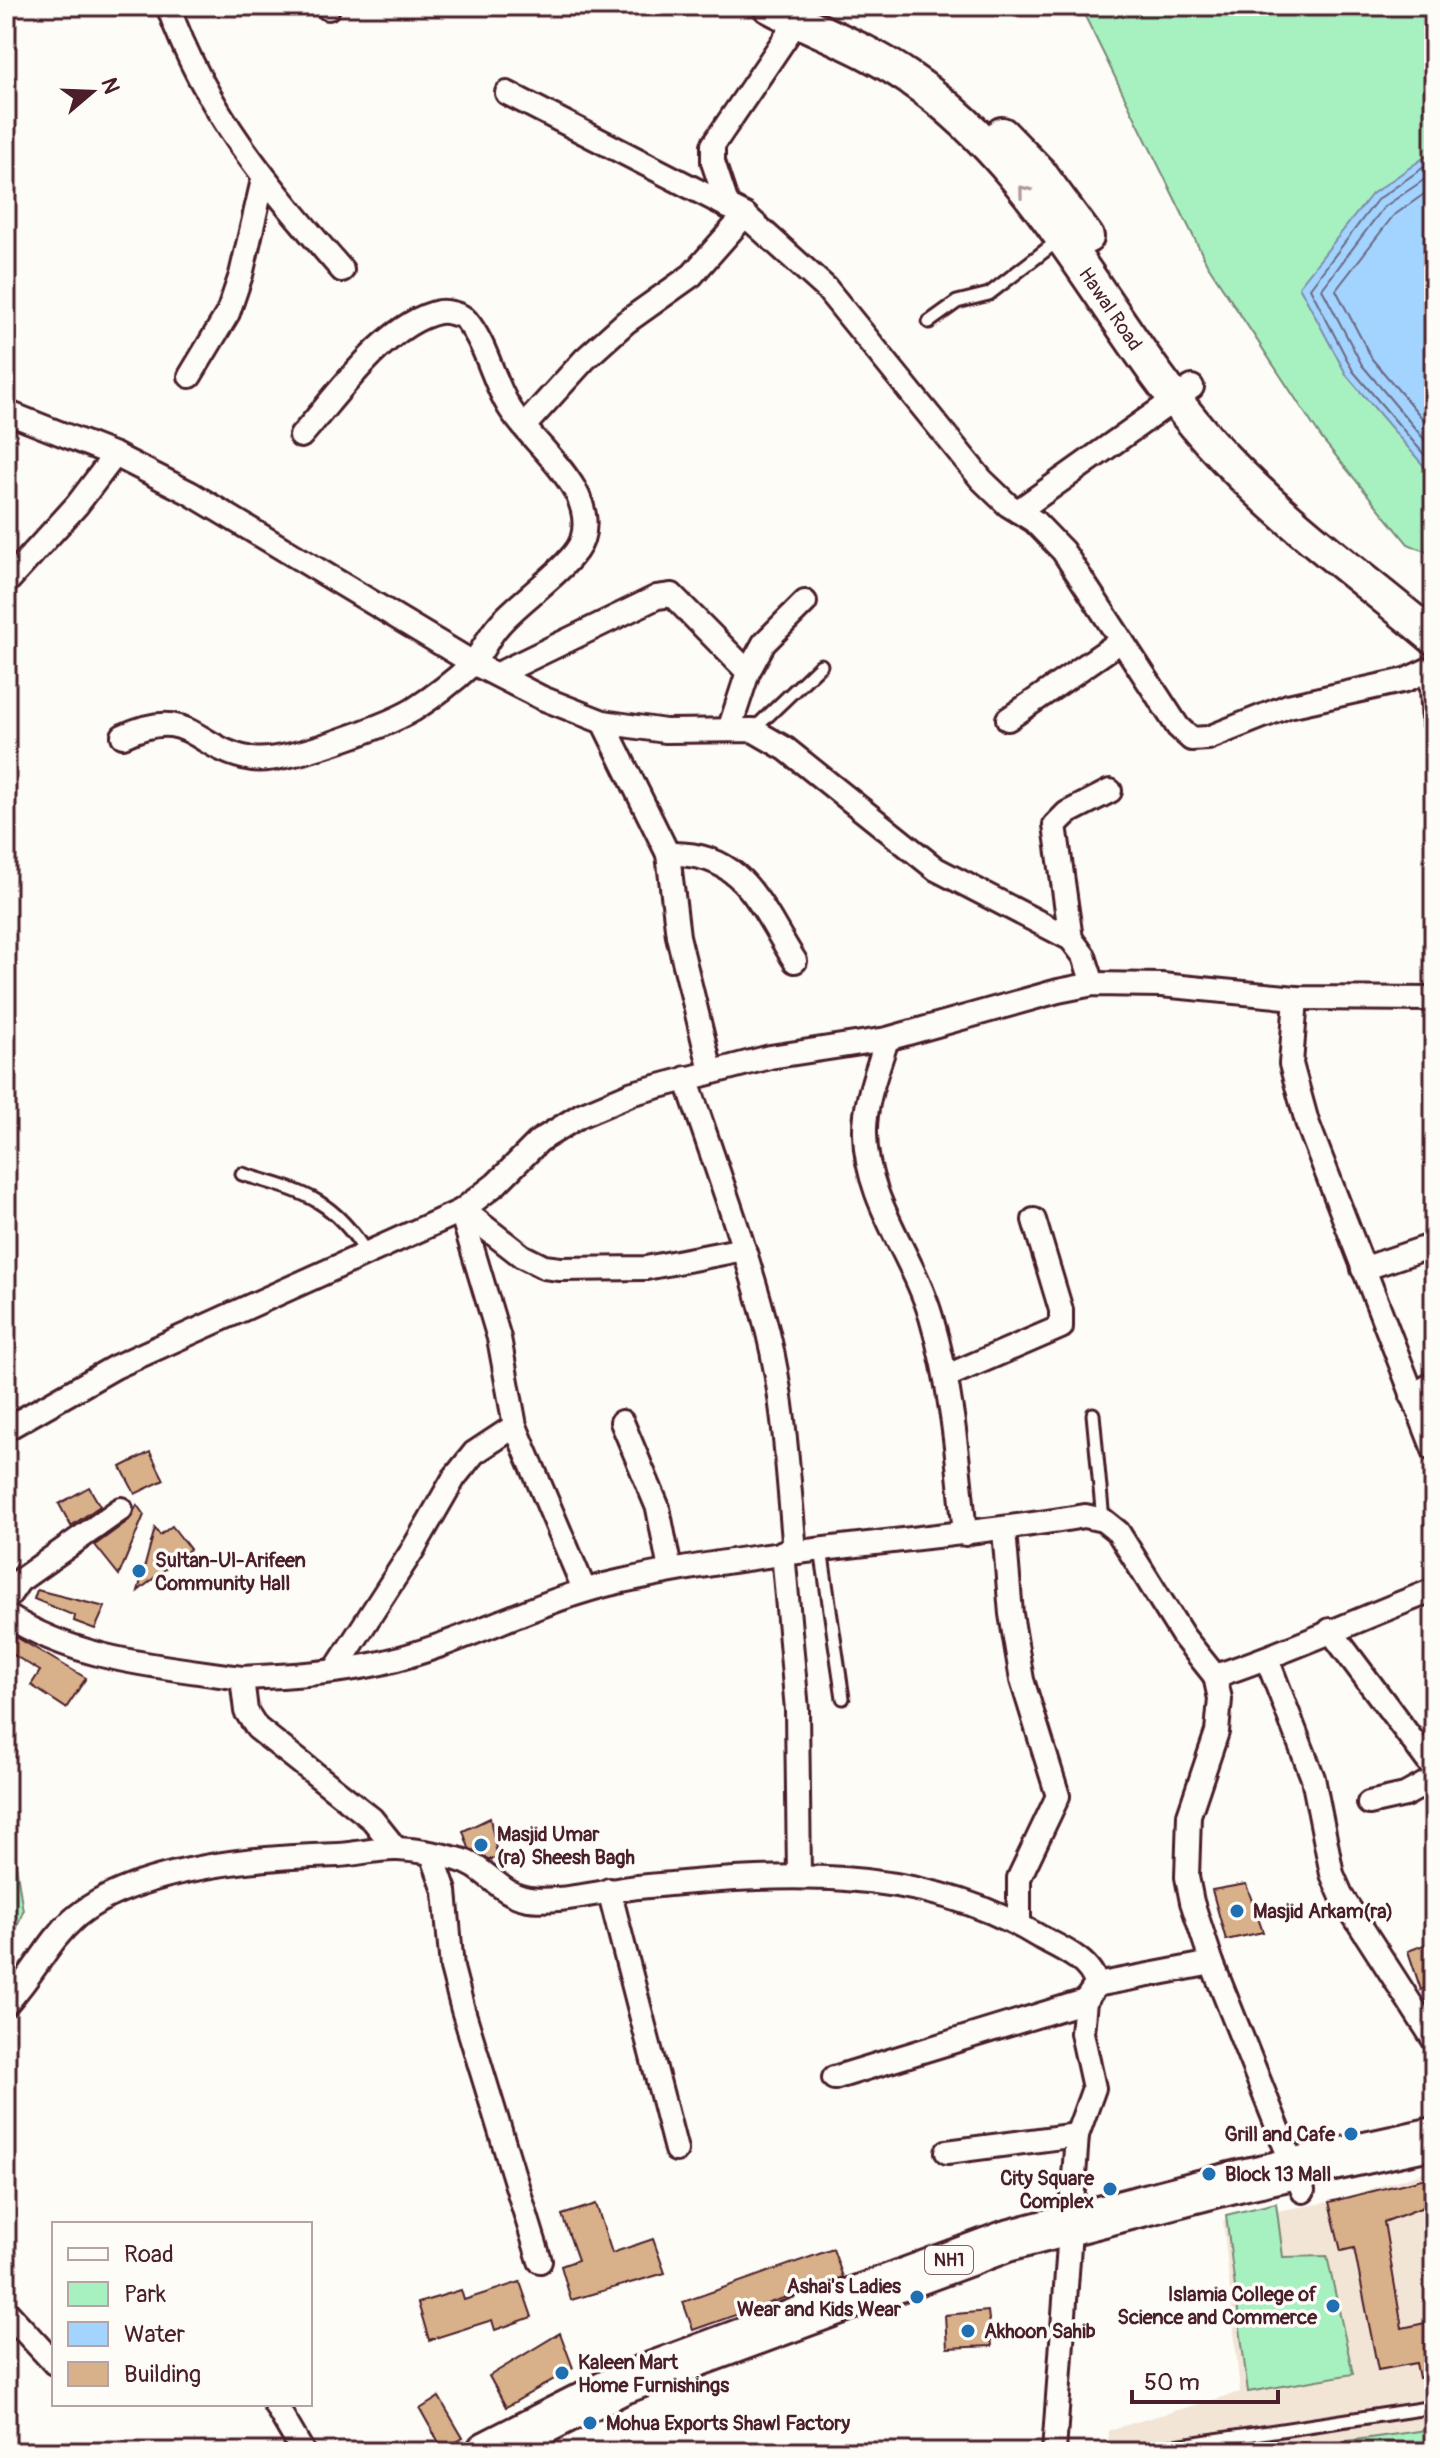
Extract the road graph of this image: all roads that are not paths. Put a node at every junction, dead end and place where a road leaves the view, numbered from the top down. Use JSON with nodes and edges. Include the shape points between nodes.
{"nodes":[{"id":1,"x":168,"y":6,"type":"edge"},
{"id":2,"x":789,"y":11,"type":"edge"},
{"id":3,"x":507,"y":93,"type":"dead end"},
{"id":4,"x":263,"y":180,"type":"junction"},
{"id":5,"x":736,"y":211,"type":"junction"},
{"id":6,"x":1060,"y":239,"type":"junction"},
{"id":7,"x":342,"y":270,"type":"dead end"},
{"id":8,"x":929,"y":322,"type":"dead end"},
{"id":9,"x":190,"y":376,"type":"dead end"},
{"id":10,"x":1185,"y":394,"type":"junction"},
{"id":11,"x":6,"y":412,"type":"edge"},
{"id":12,"x":525,"y":425,"type":"junction"},
{"id":13,"x":301,"y":436,"type":"dead end"},
{"id":14,"x":115,"y":455,"type":"junction"},
{"id":15,"x":1018,"y":511,"type":"junction"},
{"id":16,"x":6,"y":583,"type":"edge"},
{"id":17,"x":805,"y":602,"type":"dead end"},
{"id":18,"x":1434,"y":611,"type":"edge"},
{"id":19,"x":1434,"y":638,"type":"edge"},
{"id":20,"x":1121,"y":641,"type":"junction"},
{"id":21,"x":473,"y":663,"type":"junction"},
{"id":22,"x":821,"y":665,"type":"dead end"},
{"id":23,"x":1433,"y":668,"type":"edge"},
{"id":24,"x":748,"y":672,"type":"junction"},
{"id":25,"x":498,"y":674,"type":"junction"},
{"id":26,"x":1008,"y":719,"type":"dead end"},
{"id":27,"x":603,"y":722,"type":"junction"},
{"id":28,"x":1434,"y":723,"type":"edge"},
{"id":29,"x":729,"y":730,"type":"junction"},
{"id":30,"x":753,"y":730,"type":"junction"},
{"id":31,"x":123,"y":736,"type":"dead end"},
{"id":32,"x":1110,"y":791,"type":"dead end"},
{"id":33,"x":668,"y":854,"type":"junction"},
{"id":34,"x":1071,"y":939,"type":"junction"},
{"id":35,"x":795,"y":961,"type":"dead end"},
{"id":36,"x":1093,"y":984,"type":"junction"},
{"id":37,"x":1296,"y":998,"type":"junction"},
{"id":38,"x":1434,"y":999,"type":"edge"},
{"id":39,"x":887,"y":1039,"type":"junction"},
{"id":40,"x":711,"y":1071,"type":"junction"},
{"id":41,"x":686,"y":1078,"type":"junction"},
{"id":42,"x":242,"y":1174,"type":"dead end"},
{"id":43,"x":462,"y":1210,"type":"junction"},
{"id":44,"x":1034,"y":1220,"type":"dead end"},
{"id":45,"x":1434,"y":1245,"type":"edge"},
{"id":46,"x":744,"y":1249,"type":"junction"},
{"id":47,"x":367,"y":1254,"type":"junction"},
{"id":48,"x":1363,"y":1269,"type":"junction"},
{"id":49,"x":947,"y":1376,"type":"junction"},
{"id":50,"x":1434,"y":1383,"type":"edge"},
{"id":51,"x":1412,"y":1396,"type":"junction"},
{"id":52,"x":1093,"y":1414,"type":"dead end"},
{"id":53,"x":622,"y":1422,"type":"dead end"},
{"id":54,"x":7,"y":1425,"type":"edge"},
{"id":55,"x":515,"y":1426,"type":"junction"},
{"id":56,"x":1434,"y":1450,"type":"edge"},
{"id":57,"x":121,"y":1509,"type":"dead end"},
{"id":58,"x":1103,"y":1520,"type":"junction"},
{"id":59,"x":1004,"y":1530,"type":"junction"},
{"id":60,"x":965,"y":1534,"type":"junction"},
{"id":61,"x":821,"y":1549,"type":"junction"},
{"id":62,"x":789,"y":1552,"type":"junction"},
{"id":63,"x":670,"y":1570,"type":"junction"},
{"id":64,"x":584,"y":1589,"type":"junction"},
{"id":65,"x":1434,"y":1590,"type":"edge"},
{"id":66,"x":6,"y":1600,"type":"edge"},
{"id":67,"x":6,"y":1615,"type":"edge"},
{"id":68,"x":1330,"y":1630,"type":"junction"},
{"id":69,"x":1267,"y":1659,"type":"junction"},
{"id":70,"x":335,"y":1670,"type":"junction"},
{"id":71,"x":1215,"y":1676,"type":"junction"},
{"id":72,"x":242,"y":1678,"type":"junction"},
{"id":73,"x":843,"y":1698,"type":"dead end"},
{"id":74,"x":1434,"y":1769,"type":"edge"},
{"id":75,"x":1434,"y":1779,"type":"edge"},
{"id":76,"x":1369,"y":1803,"type":"dead end"},
{"id":77,"x":396,"y":1849,"type":"junction"},
{"id":78,"x":432,"y":1854,"type":"junction"},
{"id":79,"x":799,"y":1876,"type":"junction"},
{"id":80,"x":609,"y":1890,"type":"junction"},
{"id":81,"x":1019,"y":1924,"type":"junction"},
{"id":82,"x":1212,"y":1963,"type":"junction"},
{"id":83,"x":1090,"y":1993,"type":"junction"},
{"id":84,"x":6,"y":2004,"type":"edge"},
{"id":85,"x":1434,"y":2040,"type":"edge"},
{"id":86,"x":834,"y":2078,"type":"dead end"},
{"id":87,"x":1077,"y":2135,"type":"junction"},
{"id":88,"x":1434,"y":2138,"type":"edge"},
{"id":89,"x":676,"y":2150,"type":"dead end"},
{"id":90,"x":947,"y":2152,"type":"dead end"},
{"id":91,"x":1434,"y":2161,"type":"edge"},
{"id":92,"x":1299,"y":2180,"type":"junction"},
{"id":93,"x":1069,"y":2235,"type":"junction"},
{"id":94,"x":540,"y":2261,"type":"dead end"},
{"id":95,"x":6,"y":2311,"type":"edge"},
{"id":96,"x":52,"y":2361,"type":"edge"},
{"id":97,"x":276,"y":2406,"type":"edge"},
{"id":98,"x":1434,"y":2407,"type":"edge"},
{"id":99,"x":303,"y":2452,"type":"edge"},
{"id":100,"x":499,"y":2452,"type":"edge"},
{"id":101,"x":1054,"y":2452,"type":"edge"},
{"id":102,"x":1135,"y":2452,"type":"edge"}],
"edges":[{"from":1,"to":4,"type":"street","via":[[219,114]]},
{"from":2,"to":5,"type":"street","via":[[713,145],[713,162]]},
{"from":6,"to":2,"type":"main road","name":"Hawal Road","one_way":true,"via":[[997,158],[911,78]]},
{"from":2,"to":10,"type":"main road","name":"Hawal Road","via":[[915,57],[949,81],[1039,172]]},
{"from":3,"to":5,"type":"street"},
{"from":4,"to":7,"type":"street"},
{"from":4,"to":9,"type":"street","via":[[228,313]]},
{"from":5,"to":12,"type":"street","via":[[692,275],[626,322]]},
{"from":5,"to":15,"type":"street","via":[[826,288],[981,479]]},
{"from":6,"to":8,"type":"lane","via":[[989,294],[957,302]]},
{"from":6,"to":10,"type":"main road","name":"Hawal Road"},
{"from":10,"to":15,"type":"street"},
{"from":10,"to":18,"type":"main road","name":"Hawal Road","via":[[1290,495]]},
{"from":10,"to":19,"type":"main road","name":"Hawal Road","via":[[1211,443],[1293,523]]},
{"from":11,"to":14,"type":"street"},
{"from":12,"to":13,"type":"street","via":[[498,387],[479,337],[463,317],[441,311],[385,342]]},
{"from":12,"to":21,"type":"street","via":[[574,490],[583,539],[574,555],[498,626]]},
{"from":14,"to":16,"type":"street"},
{"from":14,"to":21,"type":"street","via":[[242,521]]},
{"from":15,"to":20,"type":"street","via":[[1063,551]]},
{"from":17,"to":24,"type":"street","via":[[764,643]]},
{"from":20,"to":23,"type":"street","via":[[1191,739],[1208,738],[1288,706],[1406,680]]},
{"from":20,"to":26,"type":"street"},
{"from":21,"to":25,"type":"street"},
{"from":21,"to":31,"type":"street","via":[[410,712],[295,755],[253,759],[170,723],[146,725]]},
{"from":22,"to":30,"type":"lane"},
{"from":23,"to":28,"type":"street"},
{"from":24,"to":25,"type":"street","via":[[672,595],[657,597]]},
{"from":24,"to":29,"type":"street"},
{"from":25,"to":27,"type":"street"},
{"from":27,"to":29,"type":"street","via":[[665,731]]},
{"from":27,"to":33,"type":"street"},
{"from":29,"to":30,"type":"street"},
{"from":30,"to":34,"type":"street","via":[[786,749],[936,869]]},
{"from":32,"to":34,"type":"street","via":[[1055,825]]},
{"from":33,"to":35,"type":"street","via":[[696,853],[734,871]]},
{"from":33,"to":40,"type":"street","via":[[678,936]]},
{"from":34,"to":36,"type":"street","via":[[1084,956]]},
{"from":36,"to":37,"type":"street"},
{"from":36,"to":39,"type":"street"},
{"from":37,"to":38,"type":"street"},
{"from":37,"to":48,"type":"street","via":[[1291,1064],[1307,1122]]},
{"from":39,"to":40,"type":"street"},
{"from":39,"to":49,"type":"street","via":[[870,1093],[867,1161],[930,1313]]},
{"from":40,"to":41,"type":"street"},
{"from":41,"to":43,"type":"street","via":[[581,1115],[539,1141]]},
{"from":41,"to":46,"type":"street"},
{"from":42,"to":47,"type":"lane","via":[[319,1201],[345,1222]]},
{"from":43,"to":46,"type":"street","via":[[544,1267],[646,1268]]},
{"from":43,"to":47,"type":"street"},
{"from":43,"to":55,"type":"street","via":[[499,1338]]},
{"from":44,"to":49,"type":"street","via":[[1061,1310],[1061,1327]]},
{"from":45,"to":48,"type":"street"},
{"from":46,"to":62,"type":"street","via":[[781,1407]]},
{"from":47,"to":54,"type":"street","via":[[115,1367]]},
{"from":48,"to":51,"type":"street"},
{"from":49,"to":60,"type":"street"},
{"from":50,"to":51,"type":"street"},
{"from":51,"to":56,"type":"street"},
{"from":52,"to":58,"type":"lane"},
{"from":53,"to":63,"type":"street","via":[[658,1508]]},
{"from":55,"to":64,"type":"street"},
{"from":55,"to":70,"type":"street","via":[[474,1453],[454,1478]]},
{"from":57,"to":66,"type":"street","via":[[19,1581]]},
{"from":58,"to":59,"type":"street","via":[[1085,1516]]},
{"from":58,"to":71,"type":"street","via":[[1118,1532],[1183,1636]]},
{"from":59,"to":60,"type":"street"},
{"from":59,"to":81,"type":"street","via":[[1022,1680],[1058,1796],[1019,1878]]},
{"from":60,"to":61,"type":"street"},
{"from":61,"to":62,"type":"street"},
{"from":61,"to":73,"type":"lane"},
{"from":62,"to":63,"type":"street"},
{"from":62,"to":79,"type":"street"},
{"from":63,"to":64,"type":"street"},
{"from":64,"to":70,"type":"street","via":[[430,1648]]},
{"from":65,"to":68,"type":"street"},
{"from":67,"to":72,"type":"street","via":[[40,1636],[124,1662]]},
{"from":68,"to":69,"type":"street"},
{"from":68,"to":74,"type":"street"},
{"from":69,"to":71,"type":"street"},
{"from":69,"to":85,"type":"street","via":[[1313,1778],[1332,1874],[1342,1897]]},
{"from":70,"to":72,"type":"street"},
{"from":71,"to":82,"type":"street","via":[[1220,1699],[1217,1732],[1192,1804],[1187,1844],[1192,1902]]},
{"from":72,"to":77,"type":"street","via":[[246,1711],[257,1728],[372,1819]]},
{"from":75,"to":76,"type":"street","via":[[1405,1795]]},
{"from":77,"to":78,"type":"street"},
{"from":77,"to":84,"type":"street","via":[[283,1855],[131,1887],[92,1904],[66,1923]]},
{"from":78,"to":80,"type":"street","via":[[461,1859],[524,1898]]},
{"from":78,"to":94,"type":"street","via":[[445,1891],[456,1982]]},
{"from":79,"to":80,"type":"street"},
{"from":79,"to":81,"type":"street","via":[[915,1888]]},
{"from":80,"to":89,"type":"street"},
{"from":81,"to":83,"type":"street","via":[[1082,1962]]},
{"from":82,"to":83,"type":"street"},
{"from":82,"to":92,"type":"street"},
{"from":83,"to":86,"type":"street"},
{"from":83,"to":87,"type":"street","via":[[1082,2033],[1094,2088]]},
{"from":87,"to":90,"type":"street"},
{"from":87,"to":93,"type":"street"},
{"from":88,"to":92,"type":"highway","number":"NH1"},
{"from":91,"to":92,"type":"highway","number":"NH1"},
{"from":92,"to":93,"type":"highway","number":"NH1","via":[[1208,2211]]},
{"from":93,"to":100,"type":"highway","number":"NH1"},
{"from":93,"to":101,"type":"street"},
{"from":95,"to":96,"type":"street"},
{"from":97,"to":99,"type":"street"},
{"from":98,"to":102,"type":"lane"}]}
